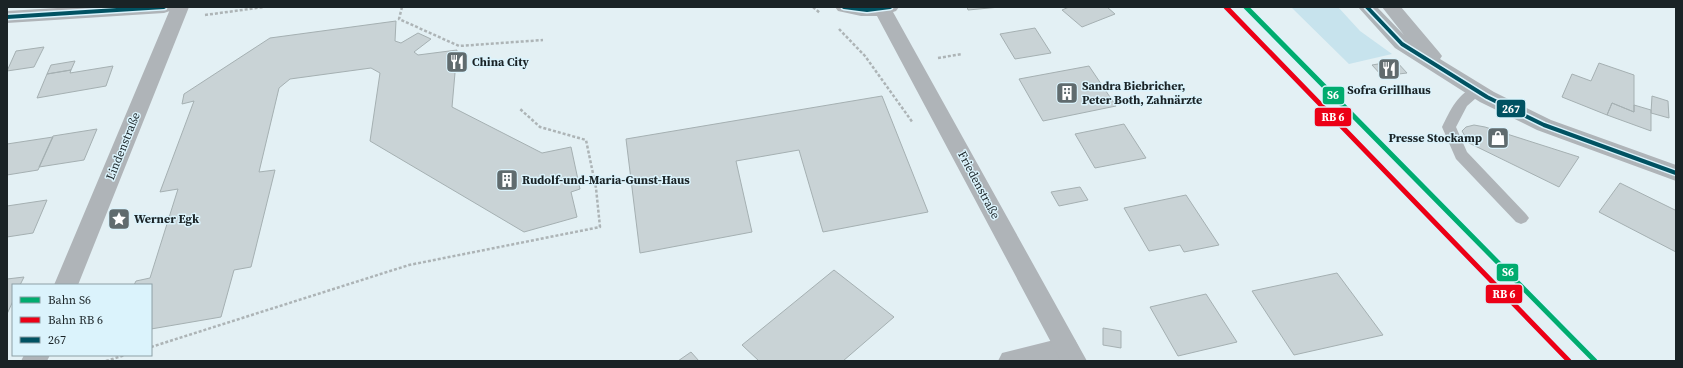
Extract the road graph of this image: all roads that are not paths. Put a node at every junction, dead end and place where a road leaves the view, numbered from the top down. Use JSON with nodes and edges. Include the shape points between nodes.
{"nodes":[{"id":1,"x":844,"y":7,"type":"edge"},
{"id":2,"x":1367,"y":7,"type":"edge"},
{"id":3,"x":1391,"y":7,"type":"edge"},
{"id":4,"x":887,"y":8,"type":"edge"},
{"id":5,"x":173,"y":11,"type":"edge"},
{"id":6,"x":7,"y":17,"type":"edge"},
{"id":7,"x":1444,"y":71,"type":"junction"},
{"id":8,"x":1477,"y":91,"type":"junction"},
{"id":9,"x":1676,"y":173,"type":"edge"},
{"id":10,"x":1521,"y":218,"type":"dead end"},
{"id":11,"x":66,"y":284,"type":"edge"},
{"id":12,"x":1070,"y":355,"type":"edge"},
{"id":13,"x":1011,"y":361,"type":"edge"}],
"edges":[{"from":1,"to":4,"type":"street","via":[[864,11]]},
{"from":2,"to":7,"type":"street","via":[[1402,44]]},
{"from":3,"to":7,"type":"street"},
{"from":4,"to":12,"type":"street","name":"Friedenstraße"},
{"from":5,"to":6,"type":"street"},
{"from":5,"to":11,"type":"street","name":"Lindenstraße"},
{"from":7,"to":8,"type":"street"},
{"from":8,"to":9,"type":"street","via":[[1544,125]]},
{"from":8,"to":10,"type":"lane","via":[[1462,103],[1449,127],[1461,155]]},
{"from":12,"to":13,"type":"street"}]}
